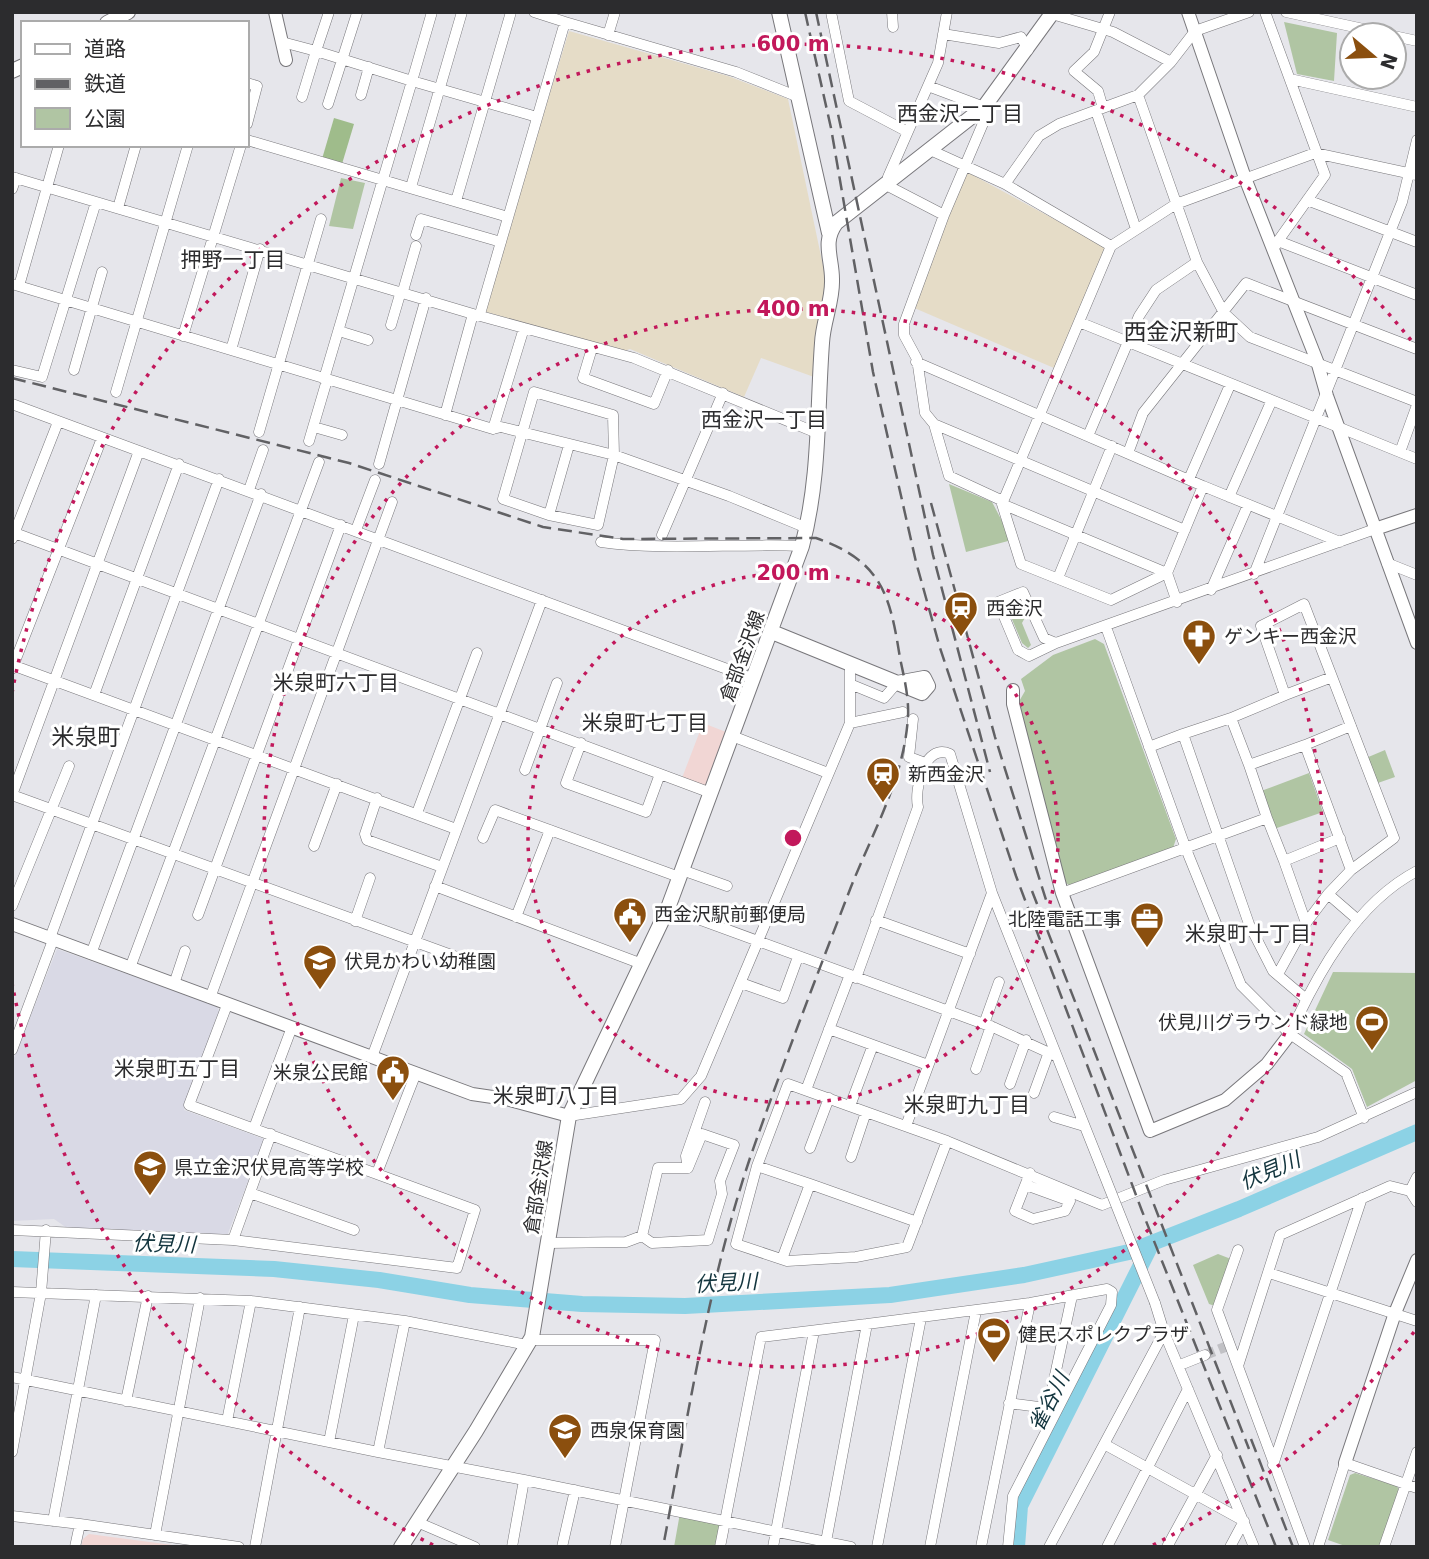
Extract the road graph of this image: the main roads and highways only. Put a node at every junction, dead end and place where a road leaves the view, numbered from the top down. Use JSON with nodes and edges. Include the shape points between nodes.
{"nodes":[{"id":1,"x":779,"y":12,"type":"edge"},
{"id":2,"x":1052,"y":13,"type":"edge"},
{"id":3,"x":829,"y":233,"type":"junction"},
{"id":4,"x":772,"y":632,"type":"junction"},
{"id":5,"x":897,"y":683,"type":"road end"},
{"id":6,"x":401,"y":1547,"type":"edge"}],
"edges":[{"from":1,"to":3,"type":"main road","name":"倉部金沢線"},
{"from":2,"to":3,"type":"main road","via":[[986,104]]},
{"from":3,"to":4,"type":"main road","name":"倉部金沢線","via":[[832,278],[823,326],[813,503]]},
{"from":4,"to":5,"type":"main road"},
{"from":4,"to":6,"type":"main road","name":"倉部金沢線","via":[[668,908],[569,1116],[529,1341]]}]}
